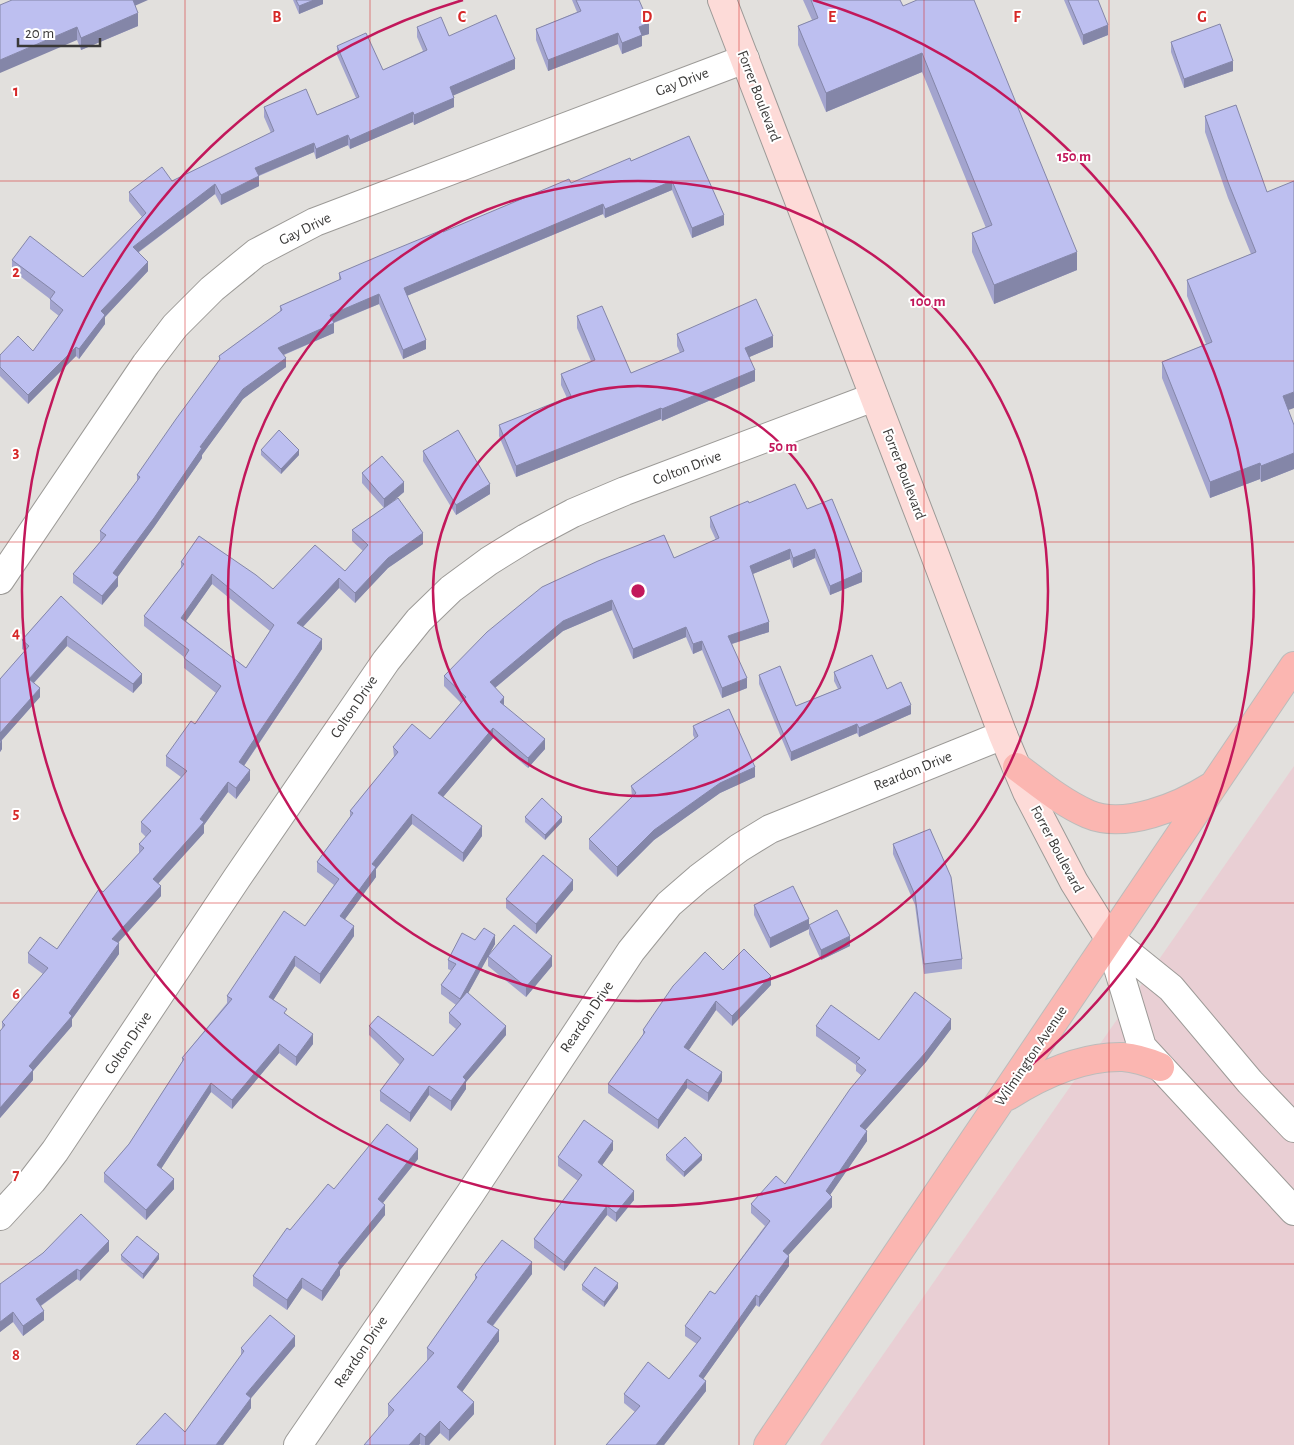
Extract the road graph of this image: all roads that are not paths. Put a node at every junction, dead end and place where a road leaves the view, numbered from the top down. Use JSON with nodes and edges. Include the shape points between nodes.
{"nodes":[{"id":1,"x":722,"y":0,"type":"edge"},
{"id":2,"x":745,"y":58,"type":"junction"},
{"id":3,"x":874,"y":397,"type":"junction"},
{"id":4,"x":0,"y":580,"type":"edge"},
{"id":5,"x":1294,"y":666,"type":"edge"},
{"id":6,"x":1003,"y":735,"type":"junction"},
{"id":7,"x":1017,"y":767,"type":"junction"},
{"id":8,"x":1213,"y":785,"type":"junction"},
{"id":9,"x":1109,"y":938,"type":"junction"},
{"id":10,"x":1160,"y":1067,"type":"junction"},
{"id":11,"x":1002,"y":1100,"type":"junction"},
{"id":12,"x":1294,"y":1128,"type":"edge"},
{"id":13,"x":1294,"y":1211,"type":"edge"},
{"id":14,"x":0,"y":1216,"type":"edge"},
{"id":15,"x":298,"y":1445,"type":"edge"},
{"id":16,"x":768,"y":1445,"type":"edge"}],
"edges":[{"from":1,"to":2,"type":"street","name":"Forrer Boulevard"},
{"from":2,"to":3,"type":"street","name":"Forrer Boulevard"},
{"from":2,"to":4,"type":"street","name":"Gay Drive","via":[[314,222],[256,253],[212,289],[175,326]]},
{"from":3,"to":6,"type":"street","name":"Forrer Boulevard"},
{"from":3,"to":14,"type":"street","name":"Colton Drive","via":[[573,513],[488,561],[450,589],[419,620],[386,661],[55,1151]]},
{"from":5,"to":8,"type":"main road","name":"Wilmington Avenue"},
{"from":6,"to":7,"type":"street","name":"Forrer Boulevard"},
{"from":6,"to":15,"type":"street","name":"Reardon Drive","via":[[770,829],[739,848],[669,904],[631,951]]},
{"from":7,"to":8,"type":"main road","via":[[1049,793],[1090,815],[1106,818],[1144,816]]},
{"from":7,"to":9,"type":"street","name":"Forrer Boulevard","via":[[1074,882]]},
{"from":8,"to":9,"type":"main road","name":"Wilmington Avenue"},
{"from":9,"to":10,"type":"street","name":"Forrer Boulevard","via":[[1142,1047]]},
{"from":9,"to":11,"type":"main road","name":"Wilmington Avenue"},
{"from":9,"to":12,"type":"street","name":"Forrer Boulevard","via":[[1171,988],[1250,1082]]},
{"from":10,"to":11,"type":"main road","via":[[1123,1057],[1076,1064],[1051,1072]]},
{"from":10,"to":13,"type":"street","name":"Forrer Boulevard"},
{"from":11,"to":16,"type":"main road","name":"Wilmington Avenue"}]}
